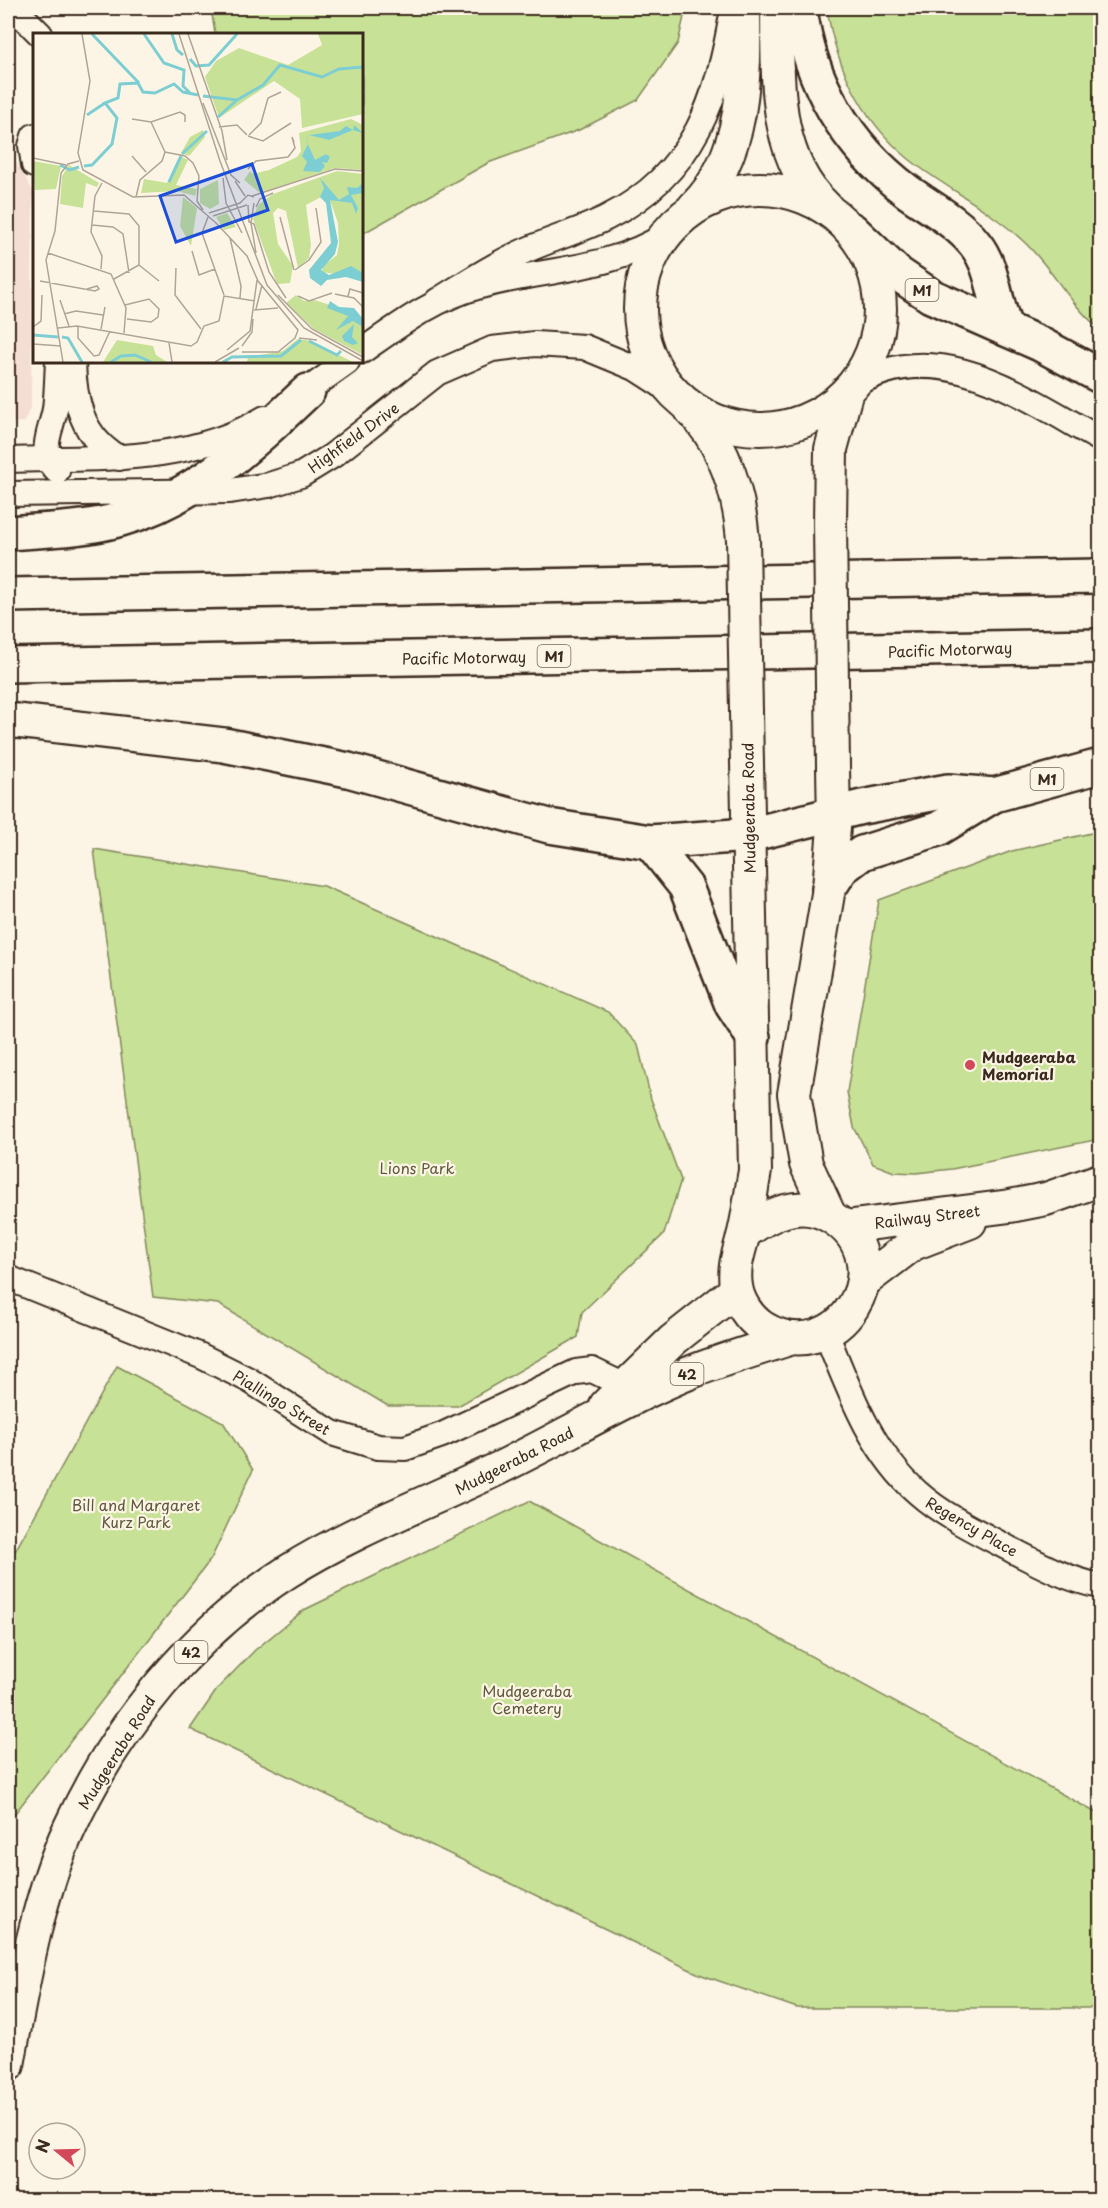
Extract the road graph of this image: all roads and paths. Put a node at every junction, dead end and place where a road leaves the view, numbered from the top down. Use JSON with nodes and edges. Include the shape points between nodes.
{"nodes":[{"id":1,"x":14,"y":8,"type":"edge"},
{"id":2,"x":733,"y":8,"type":"edge"},
{"id":3,"x":744,"y":8,"type":"edge"},
{"id":4,"x":777,"y":8,"type":"edge"},
{"id":5,"x":800,"y":8,"type":"edge"},
{"id":6,"x":39,"y":33,"type":"edge"},
{"id":7,"x":33,"y":139,"type":"edge"},
{"id":8,"x":33,"y":159,"type":"edge"},
{"id":9,"x":843,"y":222,"type":"junction"},
{"id":10,"x":674,"y":226,"type":"junction"},
{"id":11,"x":438,"y":301,"type":"junction"},
{"id":12,"x":1006,"y":329,"type":"junction"},
{"id":13,"x":363,"y":350,"type":"edge"},
{"id":14,"x":58,"y":363,"type":"edge"},
{"id":15,"x":73,"y":363,"type":"edge"},
{"id":16,"x":346,"y":363,"type":"edge"},
{"id":17,"x":1101,"y":376,"type":"edge"},
{"id":18,"x":308,"y":391,"type":"junction"},
{"id":19,"x":849,"y":391,"type":"junction"},
{"id":20,"x":677,"y":396,"type":"junction"},
{"id":21,"x":1101,"y":439,"type":"edge"},
{"id":22,"x":118,"y":458,"type":"junction"},
{"id":23,"x":47,"y":459,"type":"junction"},
{"id":24,"x":8,"y":460,"type":"edge"},
{"id":25,"x":189,"y":491,"type":"junction"},
{"id":26,"x":84,"y":493,"type":"junction"},
{"id":27,"x":8,"y":494,"type":"edge"},
{"id":28,"x":8,"y":533,"type":"edge"},
{"id":29,"x":1101,"y":576,"type":"edge"},
{"id":30,"x":8,"y":595,"type":"edge"},
{"id":31,"x":1101,"y":646,"type":"edge"},
{"id":32,"x":8,"y":664,"type":"edge"},
{"id":33,"x":8,"y":720,"type":"edge"},
{"id":34,"x":1101,"y":766,"type":"edge"},
{"id":35,"x":994,"y":795,"type":"junction"},
{"id":36,"x":834,"y":813,"type":"junction"},
{"id":37,"x":749,"y":835,"type":"junction"},
{"id":38,"x":650,"y":842,"type":"junction"},
{"id":39,"x":829,"y":888,"type":"junction"},
{"id":40,"x":753,"y":1037,"type":"junction"},
{"id":41,"x":1101,"y":1180,"type":"edge"},
{"id":42,"x":1010,"y":1206,"type":"junction"},
{"id":43,"x":837,"y":1221,"type":"junction"},
{"id":44,"x":744,"y":1233,"type":"junction"},
{"id":45,"x":8,"y":1278,"type":"edge"},
{"id":46,"x":863,"y":1282,"type":"junction"},
{"id":47,"x":736,"y":1290,"type":"junction"},
{"id":48,"x":826,"y":1333,"type":"junction"},
{"id":49,"x":792,"y":1338,"type":"junction"},
{"id":50,"x":625,"y":1386,"type":"junction"},
{"id":51,"x":588,"y":1422,"type":"junction"},
{"id":52,"x":1101,"y":1586,"type":"edge"},
{"id":53,"x":8,"y":2065,"type":"edge"}],
"edges":[{"from":1,"to":6,"type":"street"},
{"from":2,"to":11,"type":"street","via":[[714,97],[690,144],[666,174],[640,198],[617,212],[516,255]]},
{"from":3,"to":10,"type":"main road","via":[[743,75],[732,141],[714,183]]},
{"from":4,"to":9,"type":"main road","via":[[785,137],[805,183]]},
{"from":5,"to":12,"type":"highway","via":[[809,53],[833,109],[875,164],[975,243],[986,262]]},
{"from":7,"to":8,"type":"street"},
{"from":9,"to":10,"type":"main road","via":[[799,196],[760,189],[716,197]]},
{"from":9,"to":12,"type":"highway","number":"M1","via":[[891,268],[923,291]]},
{"from":9,"to":19,"type":"main road","via":[[871,258],[881,314],[875,346]]},
{"from":10,"to":11,"type":"street","via":[[643,248],[616,258],[497,282]]},
{"from":10,"to":20,"type":"main road","via":[[645,274],[640,311],[648,353]]},
{"from":11,"to":13,"type":"street"},
{"from":12,"to":17,"type":"highway","number":"M1"},
{"from":14,"to":23,"type":"street","via":[[55,409],[46,441]]},
{"from":15,"to":22,"type":"street","via":[[75,392],[85,424],[94,438]]},
{"from":16,"to":18,"type":"street"},
{"from":18,"to":22,"type":"street","via":[[256,424],[223,439]]},
{"from":18,"to":25,"type":"highway"},
{"from":19,"to":20,"type":"main road","via":[[809,419],[767,430],[716,422]]},
{"from":19,"to":21,"type":"street","via":[[872,377],[897,369],[957,369],[1023,396]]},
{"from":19,"to":36,"type":"main road","bridge":true,"via":[[831,449]]},
{"from":20,"to":25,"type":"street","name":"Highfield Drive","via":[[635,368],[584,347],[535,344],[492,349],[437,373],[357,437],[301,475],[243,490]]},
{"from":20,"to":37,"type":"main road","name":"Mudgeeraba Road","bridge":true,"via":[[704,425],[724,459],[738,500],[743,540]]},
{"from":22,"to":23,"type":"street"},
{"from":23,"to":24,"type":"street"},
{"from":23,"to":26,"type":"street"},
{"from":25,"to":26,"type":"street","name":"Highfield Drive"},
{"from":25,"to":28,"type":"highway","via":[[104,524]]},
{"from":26,"to":27,"type":"street","name":"Highfield Drive"},
{"from":29,"to":30,"type":"highway"},
{"from":31,"to":32,"type":"highway","name":"Pacific Motorway","number":"M1"},
{"from":33,"to":38,"type":"highway","number":"M1","via":[[224,745],[348,770],[549,826]]},
{"from":34,"to":35,"type":"highway","number":"M1"},
{"from":35,"to":36,"type":"highway","number":"M1","via":[[948,791]]},
{"from":35,"to":39,"type":"highway","number":"M1","via":[[938,829],[856,856]]},
{"from":36,"to":37,"type":"highway","number":"M1"},
{"from":36,"to":39,"type":"main road"},
{"from":37,"to":38,"type":"highway","number":"M1"},
{"from":37,"to":40,"type":"main road","name":"Mudgeeraba Road"},
{"from":38,"to":40,"type":"highway","via":[[686,887],[732,1005]]},
{"from":39,"to":43,"type":"main road","via":[[794,1094],[806,1164]]},
{"from":40,"to":44,"type":"main road","name":"Mudgeeraba Road","via":[[755,1171]]},
{"from":41,"to":42,"type":"main road","name":"Railway Street","via":[[1047,1199]]},
{"from":42,"to":43,"type":"main road","name":"Railway Street"},
{"from":42,"to":46,"type":"main road","name":"Railway Street","via":[[913,1244]]},
{"from":43,"to":44,"type":"main road","via":[[809,1209],[787,1209],[766,1217]]},
{"from":43,"to":46,"type":"main road","via":[[857,1243],[863,1262]]},
{"from":44,"to":47,"type":"main road","via":[[734,1269]]},
{"from":45,"to":50,"type":"street","name":"Piallingo Street","via":[[201,1356],[249,1380],[332,1433],[378,1447],[405,1448],[442,1435],[576,1372],[592,1370]]},
{"from":46,"to":48,"type":"main road","via":[[857,1303],[844,1320]]},
{"from":47,"to":49,"type":"main road","via":[[756,1323],[772,1333]]},
{"from":47,"to":50,"type":"main road","name":"Mudgeeraba Road","number":"42","via":[[673,1340]]},
{"from":48,"to":49,"type":"main road"},
{"from":48,"to":52,"type":"street","name":"Regency Place","via":[[880,1451],[919,1494],[1029,1558]]},
{"from":49,"to":51,"type":"main road","name":"Mudgeeraba Road","number":"42","via":[[693,1372]]},
{"from":50,"to":51,"type":"main road","name":"Mudgeeraba Road","number":"42"},
{"from":51,"to":53,"type":"main road","name":"Mudgeeraba Road","number":"42","via":[[485,1475],[367,1528],[287,1573],[221,1621],[154,1690],[110,1755],[69,1827],[25,1974]]}]}
